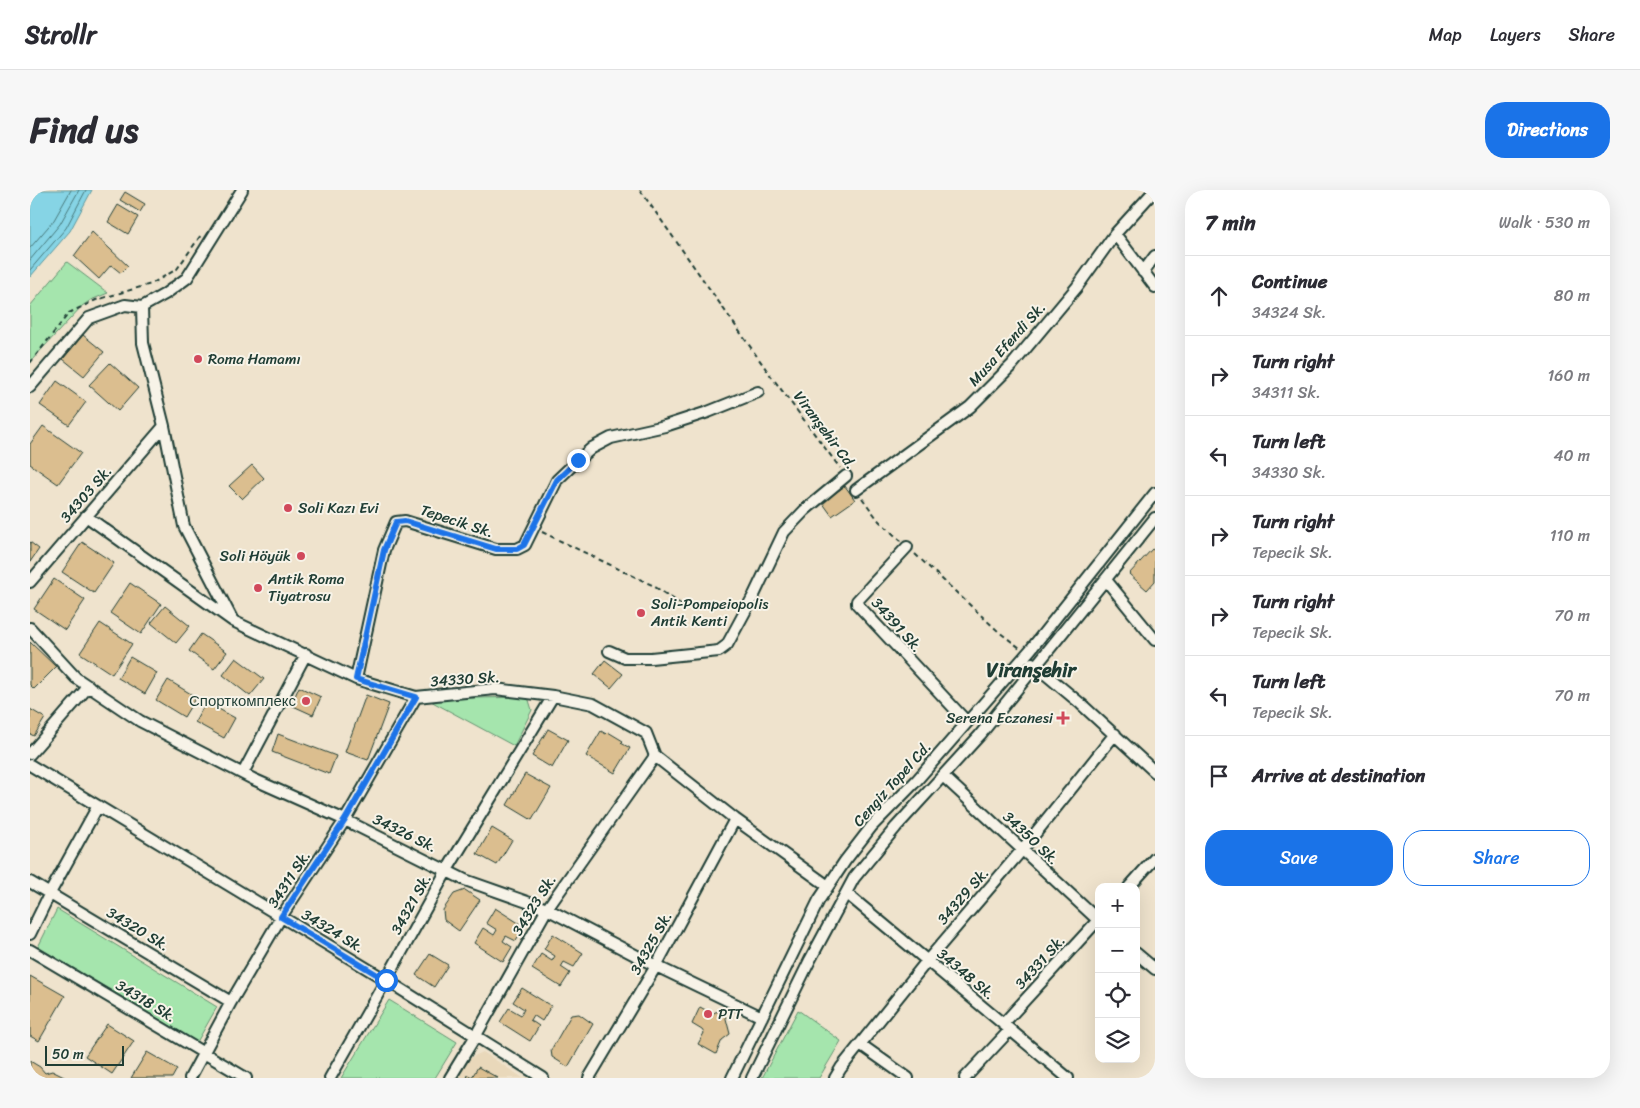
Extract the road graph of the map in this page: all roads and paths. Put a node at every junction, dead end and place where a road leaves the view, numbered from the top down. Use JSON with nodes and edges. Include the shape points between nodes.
{"nodes":[{"id":1,"x":242,"y":190,"type":"edge"},
{"id":2,"x":640,"y":190,"type":"edge"},
{"id":3,"x":1155,"y":190,"type":"edge"},
{"id":4,"x":204,"y":230,"type":"dead end"},
{"id":5,"x":1115,"y":234,"type":"junction"},
{"id":6,"x":1155,"y":256,"type":"edge"},
{"id":7,"x":1143,"y":272,"type":"junction"},
{"id":8,"x":1155,"y":288,"type":"edge"},
{"id":9,"x":142,"y":307,"type":"junction"},
{"id":10,"x":30,"y":363,"type":"edge"},
{"id":11,"x":30,"y":387,"type":"edge"},
{"id":12,"x":758,"y":392,"type":"dead end"},
{"id":13,"x":164,"y":426,"type":"junction"},
{"id":14,"x":846,"y":476,"type":"joint"},
{"id":15,"x":856,"y":490,"type":"joint"},
{"id":16,"x":1155,"y":493,"type":"edge"},
{"id":17,"x":86,"y":516,"type":"junction"},
{"id":18,"x":1155,"y":518,"type":"edge"},
{"id":19,"x":533,"y":528,"type":"junction"},
{"id":20,"x":907,"y":547,"type":"junction"},
{"id":21,"x":1106,"y":580,"type":"junction"},
{"id":22,"x":30,"y":582,"type":"edge"},
{"id":23,"x":748,"y":605,"type":"junction"},
{"id":24,"x":233,"y":621,"type":"junction"},
{"id":25,"x":30,"y":628,"type":"edge"},
{"id":26,"x":1155,"y":640,"type":"edge"},
{"id":27,"x":609,"y":651,"type":"dead end"},
{"id":28,"x":306,"y":654,"type":"junction"},
{"id":29,"x":1026,"y":655,"type":"junction"},
{"id":30,"x":1036,"y":667,"type":"junction"},
{"id":31,"x":356,"y":679,"type":"junction"},
{"id":32,"x":89,"y":686,"type":"junction"},
{"id":33,"x":553,"y":696,"type":"junction"},
{"id":34,"x":416,"y":697,"type":"junction"},
{"id":35,"x":967,"y":722,"type":"junction"},
{"id":36,"x":1115,"y":734,"type":"junction"},
{"id":37,"x":30,"y":754,"type":"edge"},
{"id":38,"x":655,"y":756,"type":"junction"},
{"id":39,"x":30,"y":765,"type":"edge"},
{"id":40,"x":1155,"y":772,"type":"edge"},
{"id":41,"x":243,"y":773,"type":"junction"},
{"id":42,"x":943,"y":776,"type":"junction"},
{"id":43,"x":98,"y":806,"type":"junction"},
{"id":44,"x":734,"y":819,"type":"junction"},
{"id":45,"x":345,"y":820,"type":"junction"},
{"id":46,"x":1022,"y":850,"type":"junction"},
{"id":47,"x":1155,"y":858,"type":"edge"},
{"id":48,"x":446,"y":870,"type":"junction"},
{"id":49,"x":30,"y":882,"type":"edge"},
{"id":50,"x":1133,"y":883,"type":"edge"},
{"id":51,"x":828,"y":886,"type":"junction"},
{"id":52,"x":846,"y":892,"type":"junction"},
{"id":53,"x":50,"y":893,"type":"junction"},
{"id":54,"x":547,"y":909,"type":"junction"},
{"id":55,"x":281,"y":917,"type":"junction"},
{"id":56,"x":1095,"y":917,"type":"edge"},
{"id":57,"x":1095,"y":923,"type":"edge"},
{"id":58,"x":30,"y":934,"type":"edge"},
{"id":59,"x":30,"y":950,"type":"edge"},
{"id":60,"x":1140,"y":956,"type":"edge"},
{"id":61,"x":927,"y":961,"type":"junction"},
{"id":62,"x":656,"y":966,"type":"junction"},
{"id":63,"x":1155,"y":969,"type":"edge"},
{"id":64,"x":386,"y":980,"type":"junction"},
{"id":65,"x":231,"y":1002,"type":"junction"},
{"id":66,"x":762,"y":1017,"type":"junction"},
{"id":67,"x":1006,"y":1027,"type":"junction"},
{"id":68,"x":475,"y":1037,"type":"junction"},
{"id":69,"x":860,"y":1044,"type":"junction"},
{"id":70,"x":204,"y":1053,"type":"junction"},
{"id":71,"x":190,"y":1078,"type":"edge"},
{"id":72,"x":246,"y":1078,"type":"edge"},
{"id":73,"x":330,"y":1078,"type":"edge"},
{"id":74,"x":450,"y":1078,"type":"edge"},
{"id":75,"x":543,"y":1078,"type":"edge"},
{"id":76,"x":589,"y":1078,"type":"edge"},
{"id":77,"x":732,"y":1078,"type":"edge"},
{"id":78,"x":752,"y":1078,"type":"edge"},
{"id":79,"x":835,"y":1078,"type":"edge"},
{"id":80,"x":908,"y":1078,"type":"edge"},
{"id":81,"x":966,"y":1078,"type":"edge"},
{"id":82,"x":1068,"y":1078,"type":"edge"}],
"edges":[{"from":1,"to":9,"type":"street","via":[[187,278]]},
{"from":2,"to":14,"type":"path","name":"Viranşehir Cd.","via":[[768,372]]},
{"from":3,"to":5,"type":"street","name":"Musa Efendi Sk."},
{"from":4,"to":10,"type":"path","via":[[177,269],[151,284],[96,300],[69,313]]},
{"from":5,"to":7,"type":"street"},
{"from":5,"to":15,"type":"street","name":"Musa Efendi Sk.","via":[[1012,365],[970,407]]},
{"from":6,"to":7,"type":"street"},
{"from":7,"to":8,"type":"street"},
{"from":9,"to":11,"type":"street","via":[[126,305],[89,318]]},
{"from":9,"to":13,"type":"street","via":[[143,343]]},
{"from":12,"to":19,"type":"street","name":"Tepecik Sk.","via":[[665,426],[611,438],[592,448],[557,480]]},
{"from":13,"to":17,"type":"street","name":"34303 Sk."},
{"from":13,"to":24,"type":"street","via":[[184,526]]},
{"from":14,"to":23,"type":"street","via":[[784,532]]},
{"from":15,"to":20,"type":"path","name":"Viranşehir Cd.","via":[[879,520]]},
{"from":16,"to":29,"type":"street","name":"Cengiz Topel Cd."},
{"from":17,"to":22,"type":"street","name":"34303 Sk."},
{"from":17,"to":24,"type":"street","name":"34330 Sk."},
{"from":18,"to":21,"type":"street"},
{"from":19,"to":23,"type":"path","via":[[652,585],[685,607]]},
{"from":19,"to":31,"type":"street","name":"Tepecik Sk.","via":[[524,545],[517,549],[496,549],[405,521],[396,522],[384,550]]},
{"from":20,"to":29,"type":"path","name":"Viranşehir Cd."},
{"from":20,"to":35,"type":"street","name":"34391 Sk.","via":[[857,604]]},
{"from":21,"to":26,"type":"street"},
{"from":21,"to":30,"type":"street"},
{"from":23,"to":27,"type":"street","via":[[727,645],[719,651],[651,658],[625,658]]},
{"from":24,"to":28,"type":"street","name":"34330 Sk."},
{"from":25,"to":32,"type":"street","name":"34326 Sk.","via":[[76,678]]},
{"from":28,"to":31,"type":"street","name":"34330 Sk."},
{"from":28,"to":41,"type":"street"},
{"from":29,"to":30,"type":"street"},
{"from":29,"to":35,"type":"street","name":"Cengiz Topel Cd."},
{"from":30,"to":36,"type":"street"},
{"from":30,"to":42,"type":"street"},
{"from":31,"to":34,"type":"street","name":"34330 Sk."},
{"from":32,"to":37,"type":"street"},
{"from":32,"to":41,"type":"street","name":"34326 Sk.","via":[[140,721]]},
{"from":33,"to":34,"type":"street","name":"34330 Sk.","via":[[495,689]]},
{"from":33,"to":38,"type":"street","name":"34330 Sk.","via":[[593,704],[646,734]]},
{"from":33,"to":48,"type":"street","name":"34321 Sk."},
{"from":34,"to":45,"type":"street","name":"34311 Sk."},
{"from":35,"to":51,"type":"street","name":"Cengiz Topel Cd.","via":[[872,826]]},
{"from":36,"to":40,"type":"street"},
{"from":36,"to":46,"type":"street","name":"34329 Sk."},
{"from":38,"to":44,"type":"street","name":"34330 Sk."},
{"from":38,"to":54,"type":"street","name":"34323 Sk."},
{"from":39,"to":43,"type":"street","name":"34324 Sk."},
{"from":41,"to":45,"type":"street","name":"34326 Sk."},
{"from":42,"to":46,"type":"street","name":"34350 Sk."},
{"from":42,"to":52,"type":"street","via":[[896,827]]},
{"from":43,"to":53,"type":"street"},
{"from":43,"to":55,"type":"street","name":"34324 Sk."},
{"from":44,"to":51,"type":"street","name":"34330 Sk."},
{"from":44,"to":62,"type":"street","name":"34325 Sk."},
{"from":45,"to":48,"type":"street","name":"34326 Sk."},
{"from":45,"to":55,"type":"street","name":"34311 Sk."},
{"from":46,"to":56,"type":"street","name":"34350 Sk."},
{"from":46,"to":61,"type":"street","name":"34329 Sk."},
{"from":47,"to":50,"type":"street"},
{"from":48,"to":54,"type":"street","name":"34326 Sk."},
{"from":48,"to":64,"type":"street","name":"34321 Sk."},
{"from":49,"to":53,"type":"street","name":"34320 Sk."},
{"from":51,"to":66,"type":"street","name":"Cengiz Topel Cd."},
{"from":52,"to":61,"type":"street","name":"34348 Sk."},
{"from":52,"to":78,"type":"street"},
{"from":53,"to":58,"type":"street"},
{"from":53,"to":65,"type":"street","name":"34320 Sk."},
{"from":54,"to":62,"type":"street","name":"34326 Sk."},
{"from":54,"to":68,"type":"street","name":"34323 Sk."},
{"from":55,"to":64,"type":"street","name":"34324 Sk."},
{"from":55,"to":65,"type":"street","name":"34311 Sk."},
{"from":57,"to":67,"type":"street","name":"34331 Sk."},
{"from":59,"to":70,"type":"street","name":"34318 Sk."},
{"from":60,"to":63,"type":"street"},
{"from":61,"to":67,"type":"street","name":"34348 Sk."},
{"from":61,"to":69,"type":"street","name":"34329 Sk."},
{"from":62,"to":66,"type":"street","name":"34326 Sk."},
{"from":62,"to":76,"type":"street","name":"34325 Sk."},
{"from":64,"to":68,"type":"street","name":"34324 Sk."},
{"from":64,"to":73,"type":"street","name":"34321 Sk."},
{"from":65,"to":70,"type":"street","name":"34311 Sk."},
{"from":66,"to":77,"type":"street","name":"Cengiz Topel Cd."},
{"from":67,"to":81,"type":"street","name":"34331 Sk."},
{"from":67,"to":82,"type":"street","name":"34348 Sk."},
{"from":68,"to":74,"type":"street","name":"34323 Sk."},
{"from":68,"to":75,"type":"street","name":"34324 Sk."},
{"from":69,"to":79,"type":"street","name":"34329 Sk."},
{"from":69,"to":80,"type":"street"},
{"from":70,"to":71,"type":"street","name":"34311 Sk."},
{"from":70,"to":72,"type":"street","name":"34318 Sk."}]}
